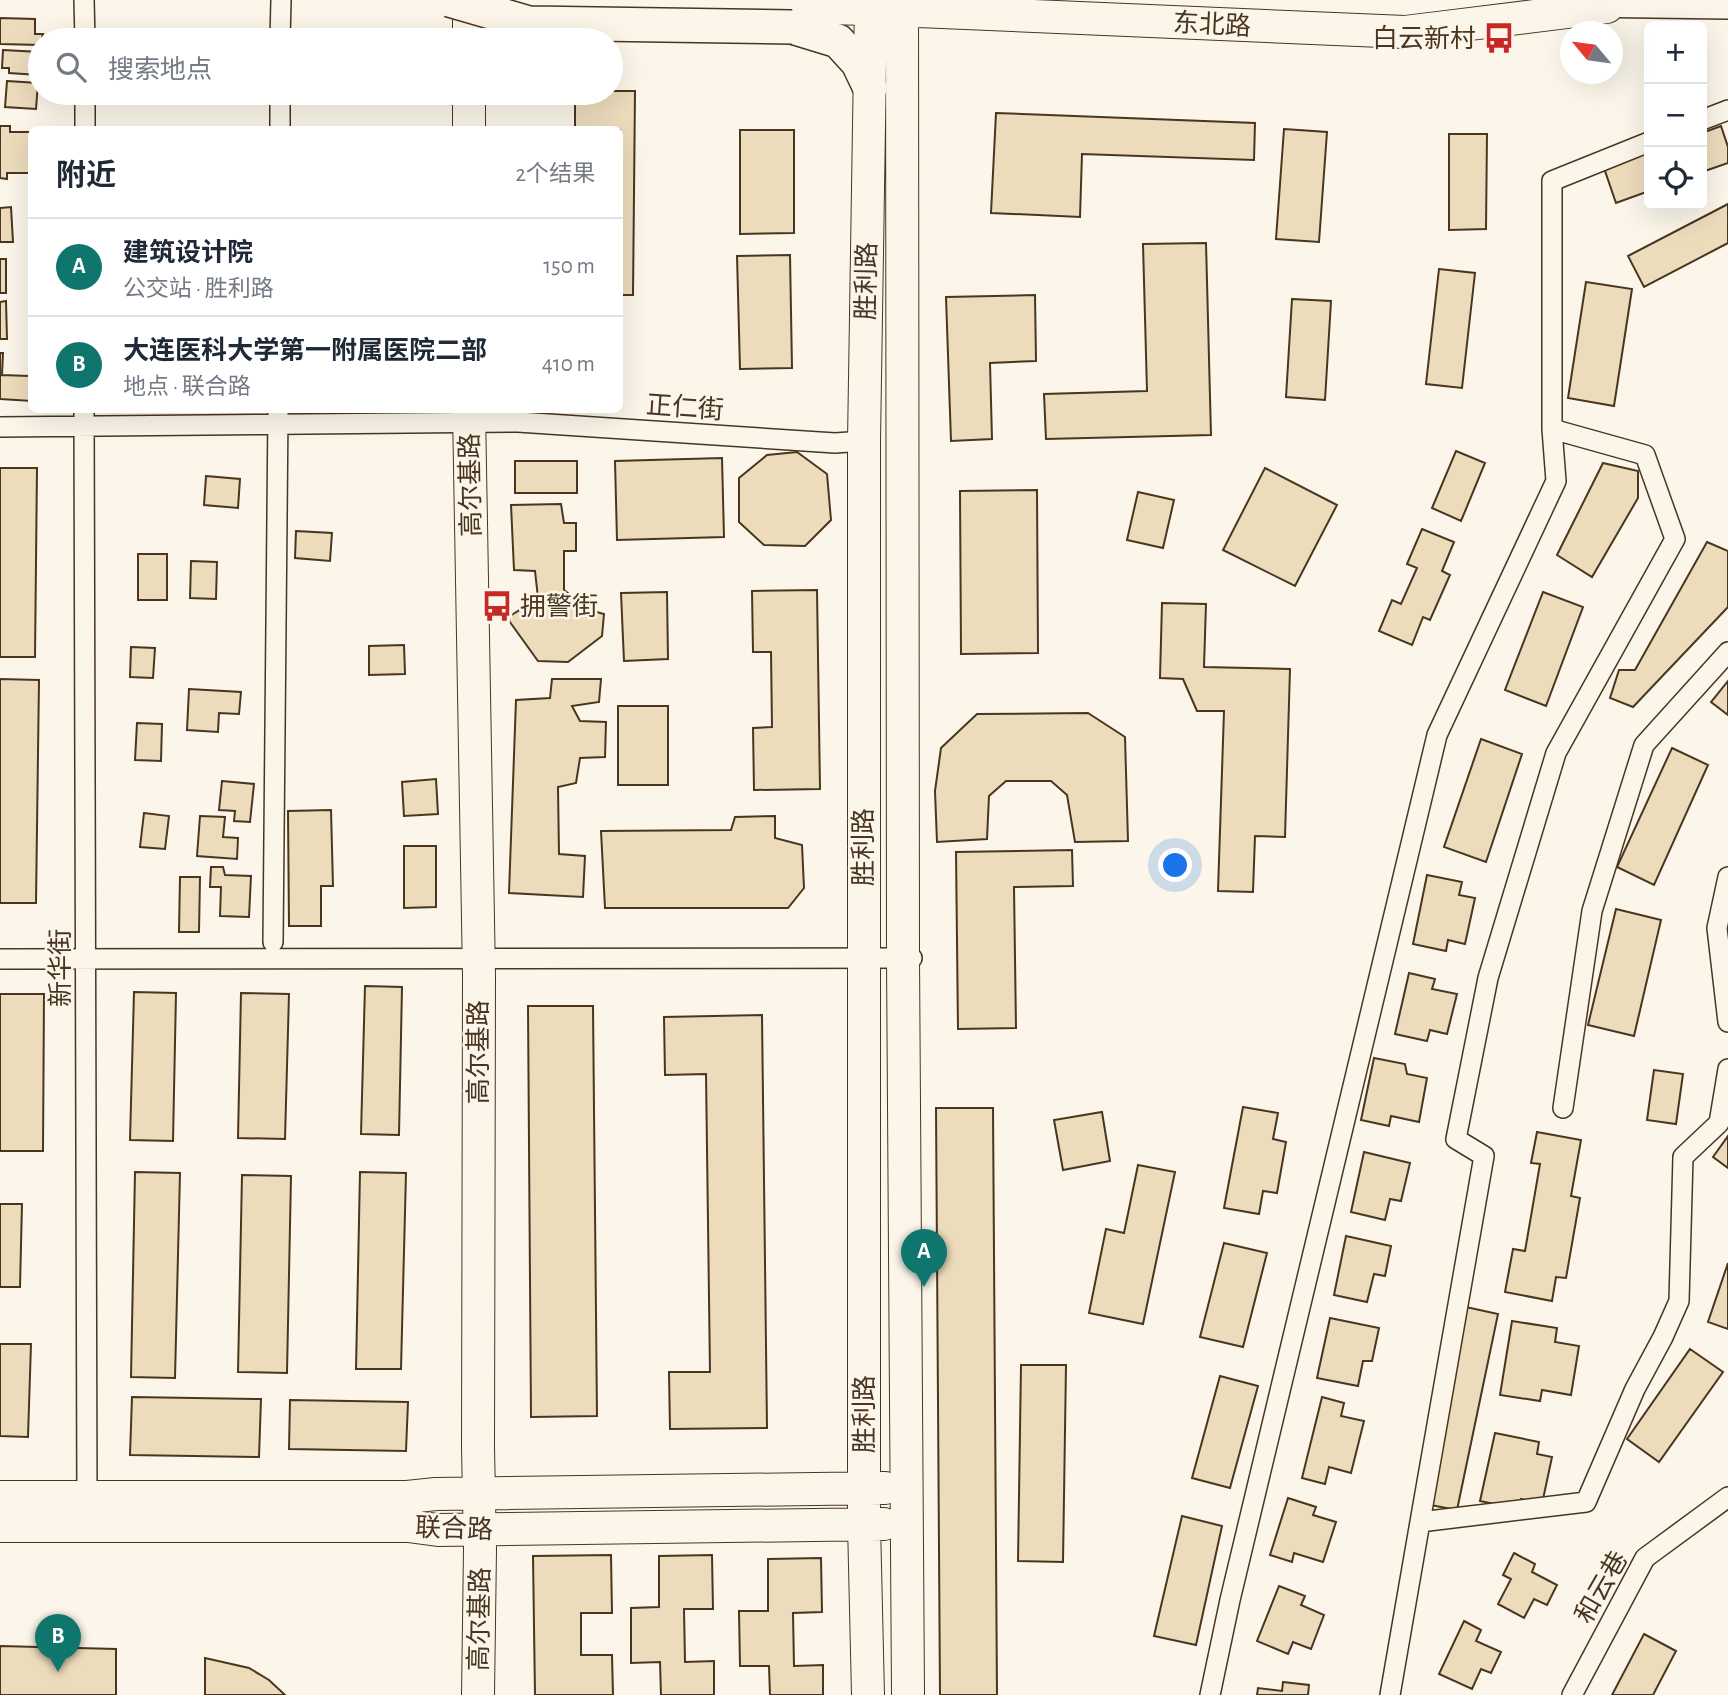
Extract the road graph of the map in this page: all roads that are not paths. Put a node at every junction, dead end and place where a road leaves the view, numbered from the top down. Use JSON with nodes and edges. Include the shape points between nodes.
{"nodes":[{"id":1,"x":84,"y":0,"type":"edge"},
{"id":2,"x":281,"y":0,"type":"edge"},
{"id":3,"x":449,"y":0,"type":"edge"},
{"id":4,"x":469,"y":0,"type":"edge"},
{"id":5,"x":1576,"y":0,"type":"edge"},
{"id":6,"x":1638,"y":2,"type":"junction"},
{"id":7,"x":1728,"y":2,"type":"edge"},
{"id":8,"x":871,"y":4,"type":"edge"},
{"id":9,"x":902,"y":5,"type":"edge"},
{"id":10,"x":85,"y":28,"type":"edge"},
{"id":11,"x":280,"y":28,"type":"edge"},
{"id":12,"x":469,"y":28,"type":"edge"},
{"id":13,"x":870,"y":88,"type":"junction"},
{"id":14,"x":85,"y":105,"type":"edge"},
{"id":15,"x":280,"y":105,"type":"edge"},
{"id":16,"x":469,"y":105,"type":"edge"},
{"id":17,"x":1728,"y":110,"type":"edge"},
{"id":18,"x":1707,"y":118,"type":"edge"},
{"id":19,"x":85,"y":126,"type":"edge"},
{"id":20,"x":280,"y":126,"type":"edge"},
{"id":21,"x":469,"y":126,"type":"edge"},
{"id":22,"x":1644,"y":144,"type":"edge"},
{"id":23,"x":278,"y":416,"type":"edge"},
{"id":24,"x":469,"y":416,"type":"edge"},
{"id":25,"x":84,"y":418,"type":"edge"},
{"id":26,"x":0,"y":427,"type":"edge"},
{"id":27,"x":1552,"y":429,"type":"junction"},
{"id":28,"x":864,"y":441,"type":"junction"},
{"id":29,"x":1728,"y":652,"type":"edge"},
{"id":30,"x":1728,"y":877,"type":"edge"},
{"id":31,"x":272,"y":942,"type":"dead end"},
{"id":32,"x":0,"y":958,"type":"edge"},
{"id":33,"x":86,"y":958,"type":"junction"},
{"id":34,"x":478,"y":958,"type":"junction"},
{"id":35,"x":863,"y":958,"type":"junction"},
{"id":36,"x":910,"y":958,"type":"junction"},
{"id":37,"x":1728,"y":1022,"type":"edge"},
{"id":38,"x":1728,"y":1069,"type":"edge"},
{"id":39,"x":1563,"y":1108,"type":"dead end"},
{"id":40,"x":864,"y":1488,"type":"junction"},
{"id":41,"x":908,"y":1488,"type":"junction"},
{"id":42,"x":479,"y":1493,"type":"junction"},
{"id":43,"x":0,"y":1497,"type":"edge"},
{"id":44,"x":1728,"y":1497,"type":"edge"},
{"id":45,"x":88,"y":1511,"type":"junction"},
{"id":46,"x":1420,"y":1522,"type":"junction"},
{"id":47,"x":864,"y":1523,"type":"junction"},
{"id":48,"x":908,"y":1525,"type":"junction"},
{"id":49,"x":0,"y":1526,"type":"edge"},
{"id":50,"x":480,"y":1530,"type":"junction"},
{"id":51,"x":478,"y":1695,"type":"edge"},
{"id":52,"x":868,"y":1695,"type":"edge"},
{"id":53,"x":908,"y":1695,"type":"edge"},
{"id":54,"x":1210,"y":1695,"type":"edge"},
{"id":55,"x":1390,"y":1695,"type":"edge"},
{"id":56,"x":1572,"y":1695,"type":"edge"}],
"edges":[{"from":1,"to":10,"type":"street"},
{"from":2,"to":11,"type":"street"},
{"from":3,"to":4,"type":"main road","name":"东北路"},
{"from":3,"to":13,"type":"highway","bridge":true,"via":[[528,23],[792,27],[838,41],[858,63]]},
{"from":4,"to":8,"type":"main road","name":"东北路"},
{"from":4,"to":12,"type":"main road"},
{"from":5,"to":6,"type":"highway","name":"东北路"},
{"from":6,"to":7,"type":"highway","name":"东北路"},
{"from":6,"to":9,"type":"main road","name":"东北路","via":[[1405,33]]},
{"from":8,"to":9,"type":"main road","name":"东北路"},
{"from":8,"to":13,"type":"main road","name":"胜利路"},
{"from":9,"to":36,"type":"main road","name":"胜利路"},
{"from":13,"to":28,"type":"main road","name":"胜利路"},
{"from":14,"to":19,"type":"street"},
{"from":15,"to":20,"type":"street"},
{"from":16,"to":21,"type":"main road"},
{"from":17,"to":18,"type":"street"},
{"from":22,"to":27,"type":"street","via":[[1552,181]]},
{"from":23,"to":24,"type":"street","name":"正仁街"},
{"from":23,"to":25,"type":"street","name":"正仁街"},
{"from":23,"to":31,"type":"street"},
{"from":24,"to":28,"type":"street","name":"正仁街","via":[[835,443]]},
{"from":24,"to":34,"type":"main road","name":"高尔基路"},
{"from":25,"to":26,"type":"street","name":"正仁街"},
{"from":25,"to":33,"type":"street","name":"新华街"},
{"from":27,"to":46,"type":"street","via":[[1645,455],[1675,539],[1556,753],[1489,978],[1456,1139],[1484,1156]]},
{"from":27,"to":54,"type":"street","via":[[1556,481],[1437,735]]},
{"from":28,"to":35,"type":"main road","name":"胜利路"},
{"from":29,"to":39,"type":"street","via":[[1644,745],[1592,911]]},
{"from":30,"to":37,"type":"street","via":[[1717,928]]},
{"from":32,"to":33,"type":"street"},
{"from":33,"to":34,"type":"street"},
{"from":33,"to":45,"type":"street","name":"新华街"},
{"from":34,"to":35,"type":"street"},
{"from":34,"to":42,"type":"main road","name":"高尔基路"},
{"from":35,"to":36,"type":"street"},
{"from":35,"to":40,"type":"main road","name":"胜利路"},
{"from":36,"to":41,"type":"main road","name":"胜利路"},
{"from":38,"to":46,"type":"street","via":[[1719,1123],[1683,1157],[1679,1301],[1586,1502]]},
{"from":40,"to":41,"type":"main road","name":"联合路"},
{"from":40,"to":42,"type":"main road","name":"联合路"},
{"from":40,"to":47,"type":"main road","name":"胜利路"},
{"from":41,"to":48,"type":"main road","name":"胜利路"},
{"from":42,"to":45,"type":"main road","name":"联合路"},
{"from":42,"to":50,"type":"main road","name":"高尔基路"},
{"from":43,"to":45,"type":"main road","name":"联合路"},
{"from":44,"to":56,"type":"street","name":"和云巷","via":[[1645,1558]]},
{"from":45,"to":49,"type":"main road","name":"联合路"},
{"from":45,"to":50,"type":"main road","name":"联合路"},
{"from":46,"to":55,"type":"street"},
{"from":47,"to":48,"type":"main road","name":"联合路"},
{"from":47,"to":50,"type":"main road","name":"联合路"},
{"from":47,"to":52,"type":"main road","name":"胜利路"},
{"from":48,"to":53,"type":"main road","name":"胜利路"},
{"from":50,"to":51,"type":"main road","name":"高尔基路"}]}
